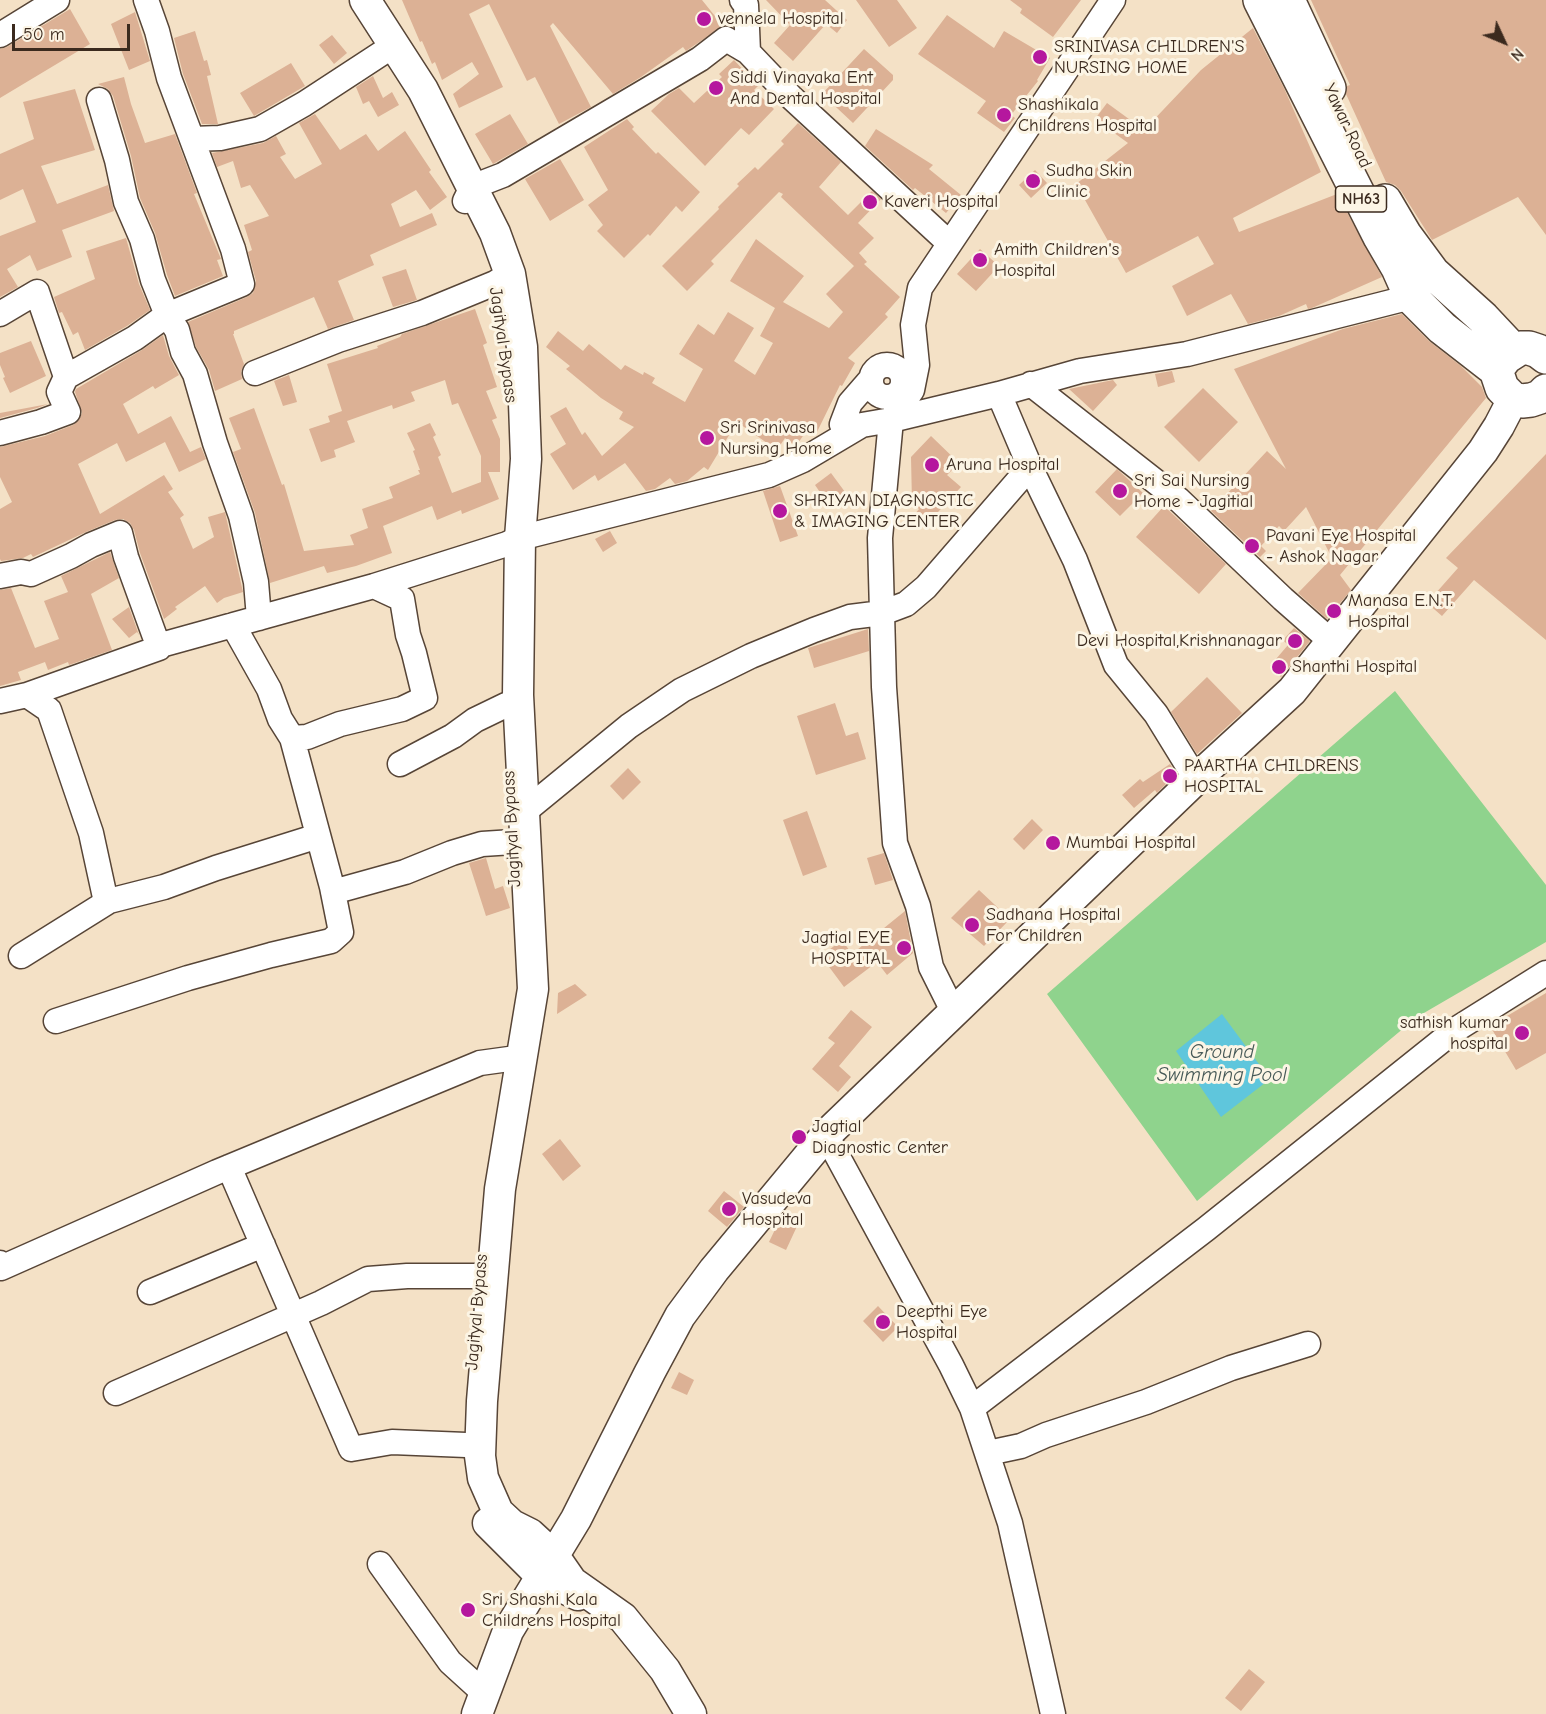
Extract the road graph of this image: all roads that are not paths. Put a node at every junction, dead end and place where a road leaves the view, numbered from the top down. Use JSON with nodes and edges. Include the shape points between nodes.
{"nodes":[{"id":1,"x":57,"y":0,"type":"edge"},
{"id":2,"x":146,"y":0,"type":"edge"},
{"id":3,"x":342,"y":0,"type":"edge"},
{"id":4,"x":365,"y":0,"type":"edge"},
{"id":5,"x":742,"y":0,"type":"edge"},
{"id":6,"x":1113,"y":0,"type":"edge"},
{"id":7,"x":1260,"y":0,"type":"edge"},
{"id":8,"x":1288,"y":0,"type":"edge"},
{"id":9,"x":0,"y":35,"type":"edge"},
{"id":10,"x":748,"y":52,"type":"junction"},
{"id":11,"x":382,"y":53,"type":"junction"},
{"id":12,"x":99,"y":100,"type":"dead end"},
{"id":13,"x":192,"y":139,"type":"junction"},
{"id":14,"x":469,"y":194,"type":"junction"},
{"id":15,"x":949,"y":243,"type":"junction"},
{"id":16,"x":1433,"y":273,"type":"junction"},
{"id":17,"x":502,"y":278,"type":"junction"},
{"id":18,"x":1411,"y":297,"type":"junction"},
{"id":19,"x":0,"y":315,"type":"edge"},
{"id":20,"x":167,"y":315,"type":"junction"},
{"id":21,"x":1526,"y":351,"type":"edge"},
{"id":22,"x":255,"y":373,"type":"dead end"},
{"id":23,"x":66,"y":377,"type":"junction"},
{"id":24,"x":1031,"y":384,"type":"junction"},
{"id":25,"x":906,"y":391,"type":"junction"},
{"id":26,"x":1546,"y":391,"type":"edge"},
{"id":27,"x":999,"y":394,"type":"junction"},
{"id":28,"x":1513,"y":399,"type":"junction"},
{"id":29,"x":891,"y":420,"type":"junction"},
{"id":30,"x":850,"y":432,"type":"junction"},
{"id":31,"x":0,"y":433,"type":"edge"},
{"id":32,"x":1029,"y":467,"type":"junction"},
{"id":33,"x":513,"y":541,"type":"junction"},
{"id":34,"x":0,"y":576,"type":"edge"},
{"id":35,"x":374,"y":586,"type":"junction"},
{"id":36,"x":882,"y":613,"type":"junction"},
{"id":37,"x":259,"y":618,"type":"junction"},
{"id":38,"x":233,"y":625,"type":"junction"},
{"id":39,"x":1332,"y":642,"type":"junction"},
{"id":40,"x":159,"y":648,"type":"junction"},
{"id":41,"x":27,"y":695,"type":"junction"},
{"id":42,"x":0,"y":701,"type":"edge"},
{"id":43,"x":507,"y":705,"type":"junction"},
{"id":44,"x":292,"y":738,"type":"junction"},
{"id":45,"x":400,"y":764,"type":"dead end"},
{"id":46,"x":1196,"y":778,"type":"junction"},
{"id":47,"x":524,"y":812,"type":"junction"},
{"id":48,"x":318,"y":836,"type":"junction"},
{"id":49,"x":513,"y":842,"type":"junction"},
{"id":50,"x":333,"y":892,"type":"junction"},
{"id":51,"x":106,"y":902,"type":"junction"},
{"id":52,"x":21,"y":956,"type":"dead end"},
{"id":53,"x":1546,"y":973,"type":"edge"},
{"id":54,"x":953,"y":1011,"type":"junction"},
{"id":55,"x":56,"y":1021,"type":"dead end"},
{"id":56,"x":509,"y":1059,"type":"junction"},
{"id":57,"x":826,"y":1135,"type":"junction"},
{"id":58,"x":229,"y":1167,"type":"junction"},
{"id":59,"x":263,"y":1245,"type":"junction"},
{"id":60,"x":0,"y":1263,"type":"edge"},
{"id":61,"x":479,"y":1276,"type":"junction"},
{"id":62,"x":150,"y":1292,"type":"dead end"},
{"id":63,"x":293,"y":1315,"type":"junction"},
{"id":64,"x":1308,"y":1344,"type":"dead end"},
{"id":65,"x":116,"y":1392,"type":"dead end"},
{"id":66,"x":972,"y":1408,"type":"junction"},
{"id":67,"x":466,"y":1445,"type":"junction"},
{"id":68,"x":988,"y":1453,"type":"junction"},
{"id":69,"x":380,"y":1564,"type":"dead end"},
{"id":70,"x":548,"y":1566,"type":"junction"},
{"id":71,"x":480,"y":1703,"type":"edge"},
{"id":72,"x":691,"y":1714,"type":"edge"},
{"id":73,"x":1053,"y":1714,"type":"edge"}],
"edges":[{"from":1,"to":9,"type":"street"},
{"from":2,"to":13,"type":"street"},
{"from":3,"to":11,"type":"main road","name":"Jagityal Bypass"},
{"from":4,"to":14,"type":"main road","name":"Jagityal Bypass","via":[[423,90]]},
{"from":5,"to":10,"type":"street","via":[[746,5]]},
{"from":6,"to":15,"type":"street"},
{"from":7,"to":18,"type":"highway","number":"NH63"},
{"from":8,"to":16,"type":"highway","name":"Yawar Road","number":"NH63","via":[[1367,169],[1405,236]]},
{"from":10,"to":14,"type":"street","via":[[726,39],[700,59]]},
{"from":10,"to":15,"type":"street","via":[[792,98]]},
{"from":11,"to":13,"type":"street","via":[[261,129],[220,138]]},
{"from":11,"to":14,"type":"main road","name":"Jagityal Bypass"},
{"from":12,"to":20,"type":"street","via":[[126,202]]},
{"from":13,"to":20,"type":"street","via":[[242,284]]},
{"from":14,"to":17,"type":"main road","name":"Jagityal Bypass"},
{"from":15,"to":25,"type":"street","via":[[920,288],[913,325],[917,365],[912,390]]},
{"from":16,"to":18,"type":"street"},
{"from":16,"to":21,"type":"highway","name":"Yawar Road","number":"NH63"},
{"from":17,"to":22,"type":"street","via":[[422,313]]},
{"from":17,"to":33,"type":"main road","name":"Jagityal Bypass","via":[[515,464]]},
{"from":18,"to":21,"type":"highway","number":"NH63","via":[[1442,328]]},
{"from":18,"to":24,"type":"street","via":[[1187,354],[1080,371]]},
{"from":19,"to":23,"type":"street","via":[[37,292]]},
{"from":20,"to":23,"type":"street"},
{"from":20,"to":37,"type":"street","via":[[195,374],[241,516],[256,582]]},
{"from":21,"to":28,"type":"highway","number":"NH63","via":[[1502,388]]},
{"from":23,"to":31,"type":"street","via":[[59,392],[68,412]]},
{"from":24,"to":27,"type":"street"},
{"from":24,"to":39,"type":"street","via":[[1179,500]]},
{"from":25,"to":29,"type":"street"},
{"from":25,"to":30,"type":"street","via":[[891,398],[881,397],[870,380],[850,403],[842,424]]},
{"from":26,"to":28,"type":"highway","via":[[1532,400]]},
{"from":27,"to":29,"type":"street"},
{"from":27,"to":32,"type":"street"},
{"from":28,"to":39,"type":"main road","via":[[1483,451]]},
{"from":29,"to":30,"type":"street","via":[[862,425]]},
{"from":29,"to":36,"type":"street","via":[[880,538]]},
{"from":30,"to":33,"type":"street","via":[[769,475]]},
{"from":32,"to":36,"type":"street","via":[[926,587],[906,604]]},
{"from":32,"to":46,"type":"street","via":[[1075,560],[1116,665],[1156,714]]},
{"from":33,"to":35,"type":"street"},
{"from":33,"to":43,"type":"main road","name":"Jagityal Bypass","via":[[503,624]]},
{"from":33,"to":47,"type":"main road","name":"Jagityal Bypass"},
{"from":34,"to":40,"type":"street","via":[[31,574],[120,533]]},
{"from":35,"to":37,"type":"street"},
{"from":35,"to":44,"type":"street","via":[[402,599],[425,698],[402,709]]},
{"from":36,"to":47,"type":"street","via":[[850,617],[814,630],[682,690],[629,726]]},
{"from":36,"to":54,"type":"street","via":[[895,843],[918,906],[931,967]]},
{"from":37,"to":38,"type":"street"},
{"from":38,"to":40,"type":"street"},
{"from":38,"to":44,"type":"street"},
{"from":39,"to":46,"type":"main road","via":[[1292,691]]},
{"from":40,"to":41,"type":"street"},
{"from":41,"to":42,"type":"street"},
{"from":41,"to":51,"type":"street","via":[[49,710],[91,833]]},
{"from":43,"to":45,"type":"street"},
{"from":43,"to":49,"type":"main road","name":"Jagityal Bypass"},
{"from":44,"to":48,"type":"street"},
{"from":46,"to":54,"type":"main road"},
{"from":47,"to":70,"type":"main road","name":"Jagityal Bypass","via":[[534,989],[500,1189],[480,1456],[483,1478],[498,1512],[530,1534]]},
{"from":48,"to":50,"type":"street"},
{"from":48,"to":51,"type":"street"},
{"from":49,"to":50,"type":"street","via":[[482,844],[405,872]]},
{"from":49,"to":56,"type":"main road","name":"Jagityal Bypass","via":[[518,986]]},
{"from":50,"to":55,"type":"street","via":[[341,932],[331,941],[188,978]]},
{"from":51,"to":52,"type":"street"},
{"from":53,"to":66,"type":"street","via":[[1446,1037]]},
{"from":54,"to":57,"type":"main road"},
{"from":56,"to":58,"type":"street","via":[[480,1063]]},
{"from":56,"to":61,"type":"main road","name":"Jagityal Bypass"},
{"from":57,"to":66,"type":"street"},
{"from":57,"to":70,"type":"main road","via":[[680,1316]]},
{"from":58,"to":59,"type":"street"},
{"from":58,"to":60,"type":"street","via":[[1,1268]]},
{"from":59,"to":62,"type":"street"},
{"from":59,"to":63,"type":"street"},
{"from":61,"to":63,"type":"street","via":[[368,1279]]},
{"from":61,"to":67,"type":"main road","name":"Jagityal Bypass"},
{"from":63,"to":65,"type":"street"},
{"from":63,"to":67,"type":"street","via":[[351,1449],[392,1442]]},
{"from":64,"to":68,"type":"street","via":[[1231,1368],[1021,1446]]},
{"from":66,"to":68,"type":"street"},
{"from":67,"to":70,"type":"main road","name":"Jagityal Bypass","via":[[464,1467],[469,1496],[481,1516]]},
{"from":68,"to":73,"type":"street","via":[[1010,1523]]},
{"from":69,"to":71,"type":"street"},
{"from":70,"to":71,"type":"main road","via":[[508,1631]]},
{"from":70,"to":72,"type":"main road","name":"Jagityal Bypass","via":[[623,1618],[665,1670]]}]}
